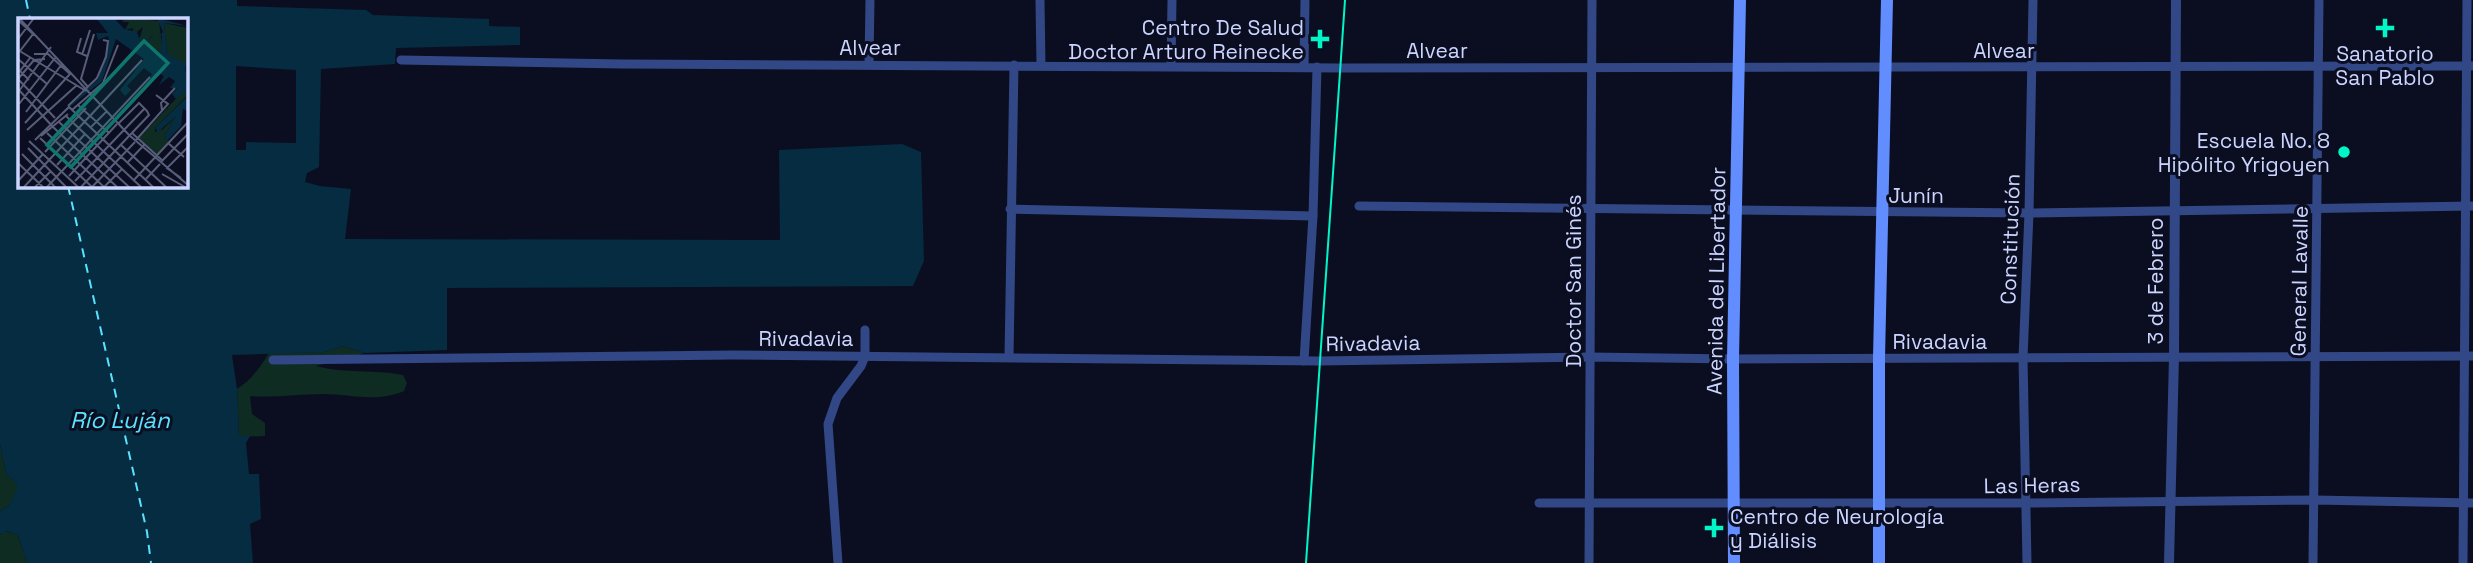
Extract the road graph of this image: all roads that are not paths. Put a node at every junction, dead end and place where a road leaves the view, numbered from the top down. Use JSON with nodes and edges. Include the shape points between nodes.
{"nodes":[{"id":1,"x":870,"y":0,"type":"edge"},
{"id":2,"x":1040,"y":0,"type":"edge"},
{"id":3,"x":1172,"y":0,"type":"edge"},
{"id":4,"x":1306,"y":0,"type":"edge"},
{"id":5,"x":1592,"y":0,"type":"edge"},
{"id":6,"x":1740,"y":0,"type":"edge"},
{"id":7,"x":1887,"y":0,"type":"edge"},
{"id":8,"x":2033,"y":0,"type":"edge"},
{"id":9,"x":2176,"y":0,"type":"edge"},
{"id":10,"x":2319,"y":0,"type":"edge"},
{"id":11,"x":2467,"y":0,"type":"edge"},
{"id":12,"x":401,"y":60,"type":"dead end"},
{"id":13,"x":869,"y":64,"type":"junction"},
{"id":14,"x":1014,"y":65,"type":"junction"},
{"id":15,"x":1041,"y":65,"type":"junction"},
{"id":16,"x":1171,"y":66,"type":"junction"},
{"id":17,"x":2319,"y":66,"type":"junction"},
{"id":18,"x":2470,"y":66,"type":"edge"},
{"id":19,"x":1304,"y":67,"type":"junction"},
{"id":20,"x":1317,"y":67,"type":"junction"},
{"id":21,"x":1591,"y":67,"type":"junction"},
{"id":22,"x":1738,"y":67,"type":"junction"},
{"id":23,"x":2175,"y":67,"type":"junction"},
{"id":24,"x":1886,"y":68,"type":"junction"},
{"id":25,"x":2031,"y":68,"type":"junction"},
{"id":26,"x":1359,"y":206,"type":"dead end"},
{"id":27,"x":2469,"y":206,"type":"edge"},
{"id":28,"x":1591,"y":208,"type":"junction"},
{"id":29,"x":1010,"y":209,"type":"junction"},
{"id":30,"x":2317,"y":209,"type":"junction"},
{"id":31,"x":1737,"y":210,"type":"junction"},
{"id":32,"x":2174,"y":211,"type":"junction"},
{"id":33,"x":1883,"y":212,"type":"junction"},
{"id":34,"x":2029,"y":213,"type":"junction"},
{"id":35,"x":1313,"y":216,"type":"junction"},
{"id":36,"x":865,"y":330,"type":"dead end"},
{"id":37,"x":865,"y":356,"type":"junction"},
{"id":38,"x":2174,"y":356,"type":"junction"},
{"id":39,"x":2315,"y":356,"type":"junction"},
{"id":40,"x":2469,"y":356,"type":"edge"},
{"id":41,"x":1009,"y":357,"type":"junction"},
{"id":42,"x":1590,"y":357,"type":"junction"},
{"id":43,"x":1879,"y":358,"type":"junction"},
{"id":44,"x":2023,"y":358,"type":"junction"},
{"id":45,"x":1733,"y":359,"type":"junction"},
{"id":46,"x":273,"y":360,"type":"dead end"},
{"id":47,"x":1304,"y":361,"type":"junction"},
{"id":48,"x":2314,"y":500,"type":"junction"},
{"id":49,"x":2171,"y":501,"type":"junction"},
{"id":50,"x":1591,"y":502,"type":"junction"},
{"id":51,"x":1539,"y":503,"type":"dead end"},
{"id":52,"x":1733,"y":503,"type":"junction"},
{"id":53,"x":1881,"y":503,"type":"junction"},
{"id":54,"x":2026,"y":503,"type":"junction"},
{"id":55,"x":2468,"y":503,"type":"edge"},
{"id":56,"x":838,"y":563,"type":"edge"},
{"id":57,"x":1589,"y":563,"type":"edge"},
{"id":58,"x":1734,"y":563,"type":"edge"},
{"id":59,"x":1880,"y":563,"type":"edge"},
{"id":60,"x":2027,"y":563,"type":"edge"},
{"id":61,"x":2169,"y":563,"type":"edge"},
{"id":62,"x":2313,"y":563,"type":"edge"},
{"id":63,"x":2463,"y":563,"type":"edge"}],
"edges":[{"from":1,"to":13,"type":"street"},
{"from":2,"to":15,"type":"street"},
{"from":3,"to":16,"type":"street"},
{"from":4,"to":19,"type":"street"},
{"from":5,"to":21,"type":"street","name":"Doctor San Ginés"},
{"from":6,"to":22,"type":"main road","name":"Avenida del Libertador"},
{"from":7,"to":24,"type":"main road"},
{"from":8,"to":25,"type":"street","name":"Constitución"},
{"from":9,"to":23,"type":"street","name":"3 de Febrero"},
{"from":10,"to":17,"type":"street","name":"General Lavalle"},
{"from":11,"to":18,"type":"street"},
{"from":12,"to":13,"type":"street","name":"Alvear"},
{"from":13,"to":14,"type":"street","name":"Alvear"},
{"from":14,"to":15,"type":"street","name":"Alvear"},
{"from":14,"to":29,"type":"street"},
{"from":15,"to":16,"type":"street","name":"Alvear"},
{"from":16,"to":19,"type":"street","name":"Alvear"},
{"from":17,"to":18,"type":"street","name":"Alvear"},
{"from":17,"to":23,"type":"street","name":"Alvear"},
{"from":17,"to":30,"type":"street","name":"General Lavalle"},
{"from":18,"to":27,"type":"street"},
{"from":19,"to":20,"type":"street","name":"Alvear"},
{"from":20,"to":21,"type":"street","name":"Alvear"},
{"from":20,"to":35,"type":"street"},
{"from":21,"to":22,"type":"street","name":"Alvear"},
{"from":21,"to":28,"type":"street","name":"Doctor San Ginés"},
{"from":22,"to":24,"type":"street","name":"Alvear"},
{"from":22,"to":31,"type":"main road","name":"Avenida del Libertador"},
{"from":23,"to":25,"type":"street","name":"Alvear"},
{"from":23,"to":32,"type":"street","name":"3 de Febrero"},
{"from":24,"to":25,"type":"street","name":"Alvear"},
{"from":24,"to":33,"type":"main road"},
{"from":25,"to":34,"type":"street","name":"Constitución"},
{"from":26,"to":28,"type":"street","name":"Junín"},
{"from":27,"to":30,"type":"street","name":"Junín"},
{"from":27,"to":40,"type":"street"},
{"from":28,"to":31,"type":"street","name":"Junín"},
{"from":28,"to":42,"type":"street","name":"Doctor San Ginés"},
{"from":29,"to":35,"type":"street"},
{"from":29,"to":41,"type":"street"},
{"from":30,"to":32,"type":"street","name":"Junín"},
{"from":30,"to":39,"type":"street","name":"General Lavalle"},
{"from":31,"to":33,"type":"street","name":"Junín"},
{"from":31,"to":45,"type":"main road","name":"Avenida del Libertador"},
{"from":32,"to":34,"type":"street","name":"Junín"},
{"from":32,"to":38,"type":"street","name":"3 de Febrero"},
{"from":33,"to":34,"type":"street","name":"Junín"},
{"from":33,"to":43,"type":"main road"},
{"from":34,"to":44,"type":"street","name":"Constitución"},
{"from":35,"to":47,"type":"street"},
{"from":36,"to":37,"type":"street"},
{"from":37,"to":41,"type":"street","name":"Rivadavia"},
{"from":37,"to":46,"type":"street","name":"Rivadavia"},
{"from":37,"to":56,"type":"street","via":[[837,398],[828,424]]},
{"from":38,"to":39,"type":"street","name":"Rivadavia"},
{"from":38,"to":44,"type":"street","name":"Rivadavia"},
{"from":38,"to":49,"type":"street","name":"3 de Febrero"},
{"from":39,"to":40,"type":"street","name":"Rivadavia"},
{"from":39,"to":48,"type":"street","name":"General Lavalle"},
{"from":40,"to":55,"type":"street"},
{"from":41,"to":47,"type":"street","name":"Rivadavia"},
{"from":42,"to":45,"type":"street","name":"Rivadavia"},
{"from":42,"to":47,"type":"street","name":"Rivadavia"},
{"from":42,"to":50,"type":"street","name":"Doctor San Ginés"},
{"from":43,"to":44,"type":"street","name":"Rivadavia"},
{"from":43,"to":45,"type":"street","name":"Rivadavia"},
{"from":43,"to":53,"type":"main road"},
{"from":44,"to":54,"type":"street","name":"Constitución"},
{"from":45,"to":52,"type":"main road","name":"Avenida del Libertador"},
{"from":48,"to":49,"type":"street","name":"Las Heras"},
{"from":48,"to":55,"type":"street","name":"Las Heras"},
{"from":48,"to":62,"type":"street","name":"General Lavalle"},
{"from":49,"to":54,"type":"street","name":"Las Heras"},
{"from":49,"to":61,"type":"street","name":"3 de Febrero"},
{"from":50,"to":51,"type":"street","name":"Las Heras"},
{"from":50,"to":52,"type":"street","name":"Las Heras"},
{"from":50,"to":57,"type":"street","name":"Doctor San Ginés"},
{"from":52,"to":53,"type":"street","name":"Las Heras"},
{"from":52,"to":58,"type":"main road","name":"Avenida del Libertador"},
{"from":53,"to":54,"type":"street","name":"Las Heras"},
{"from":53,"to":59,"type":"main road"},
{"from":54,"to":60,"type":"street","name":"Constitución"},
{"from":55,"to":63,"type":"street"}]}
